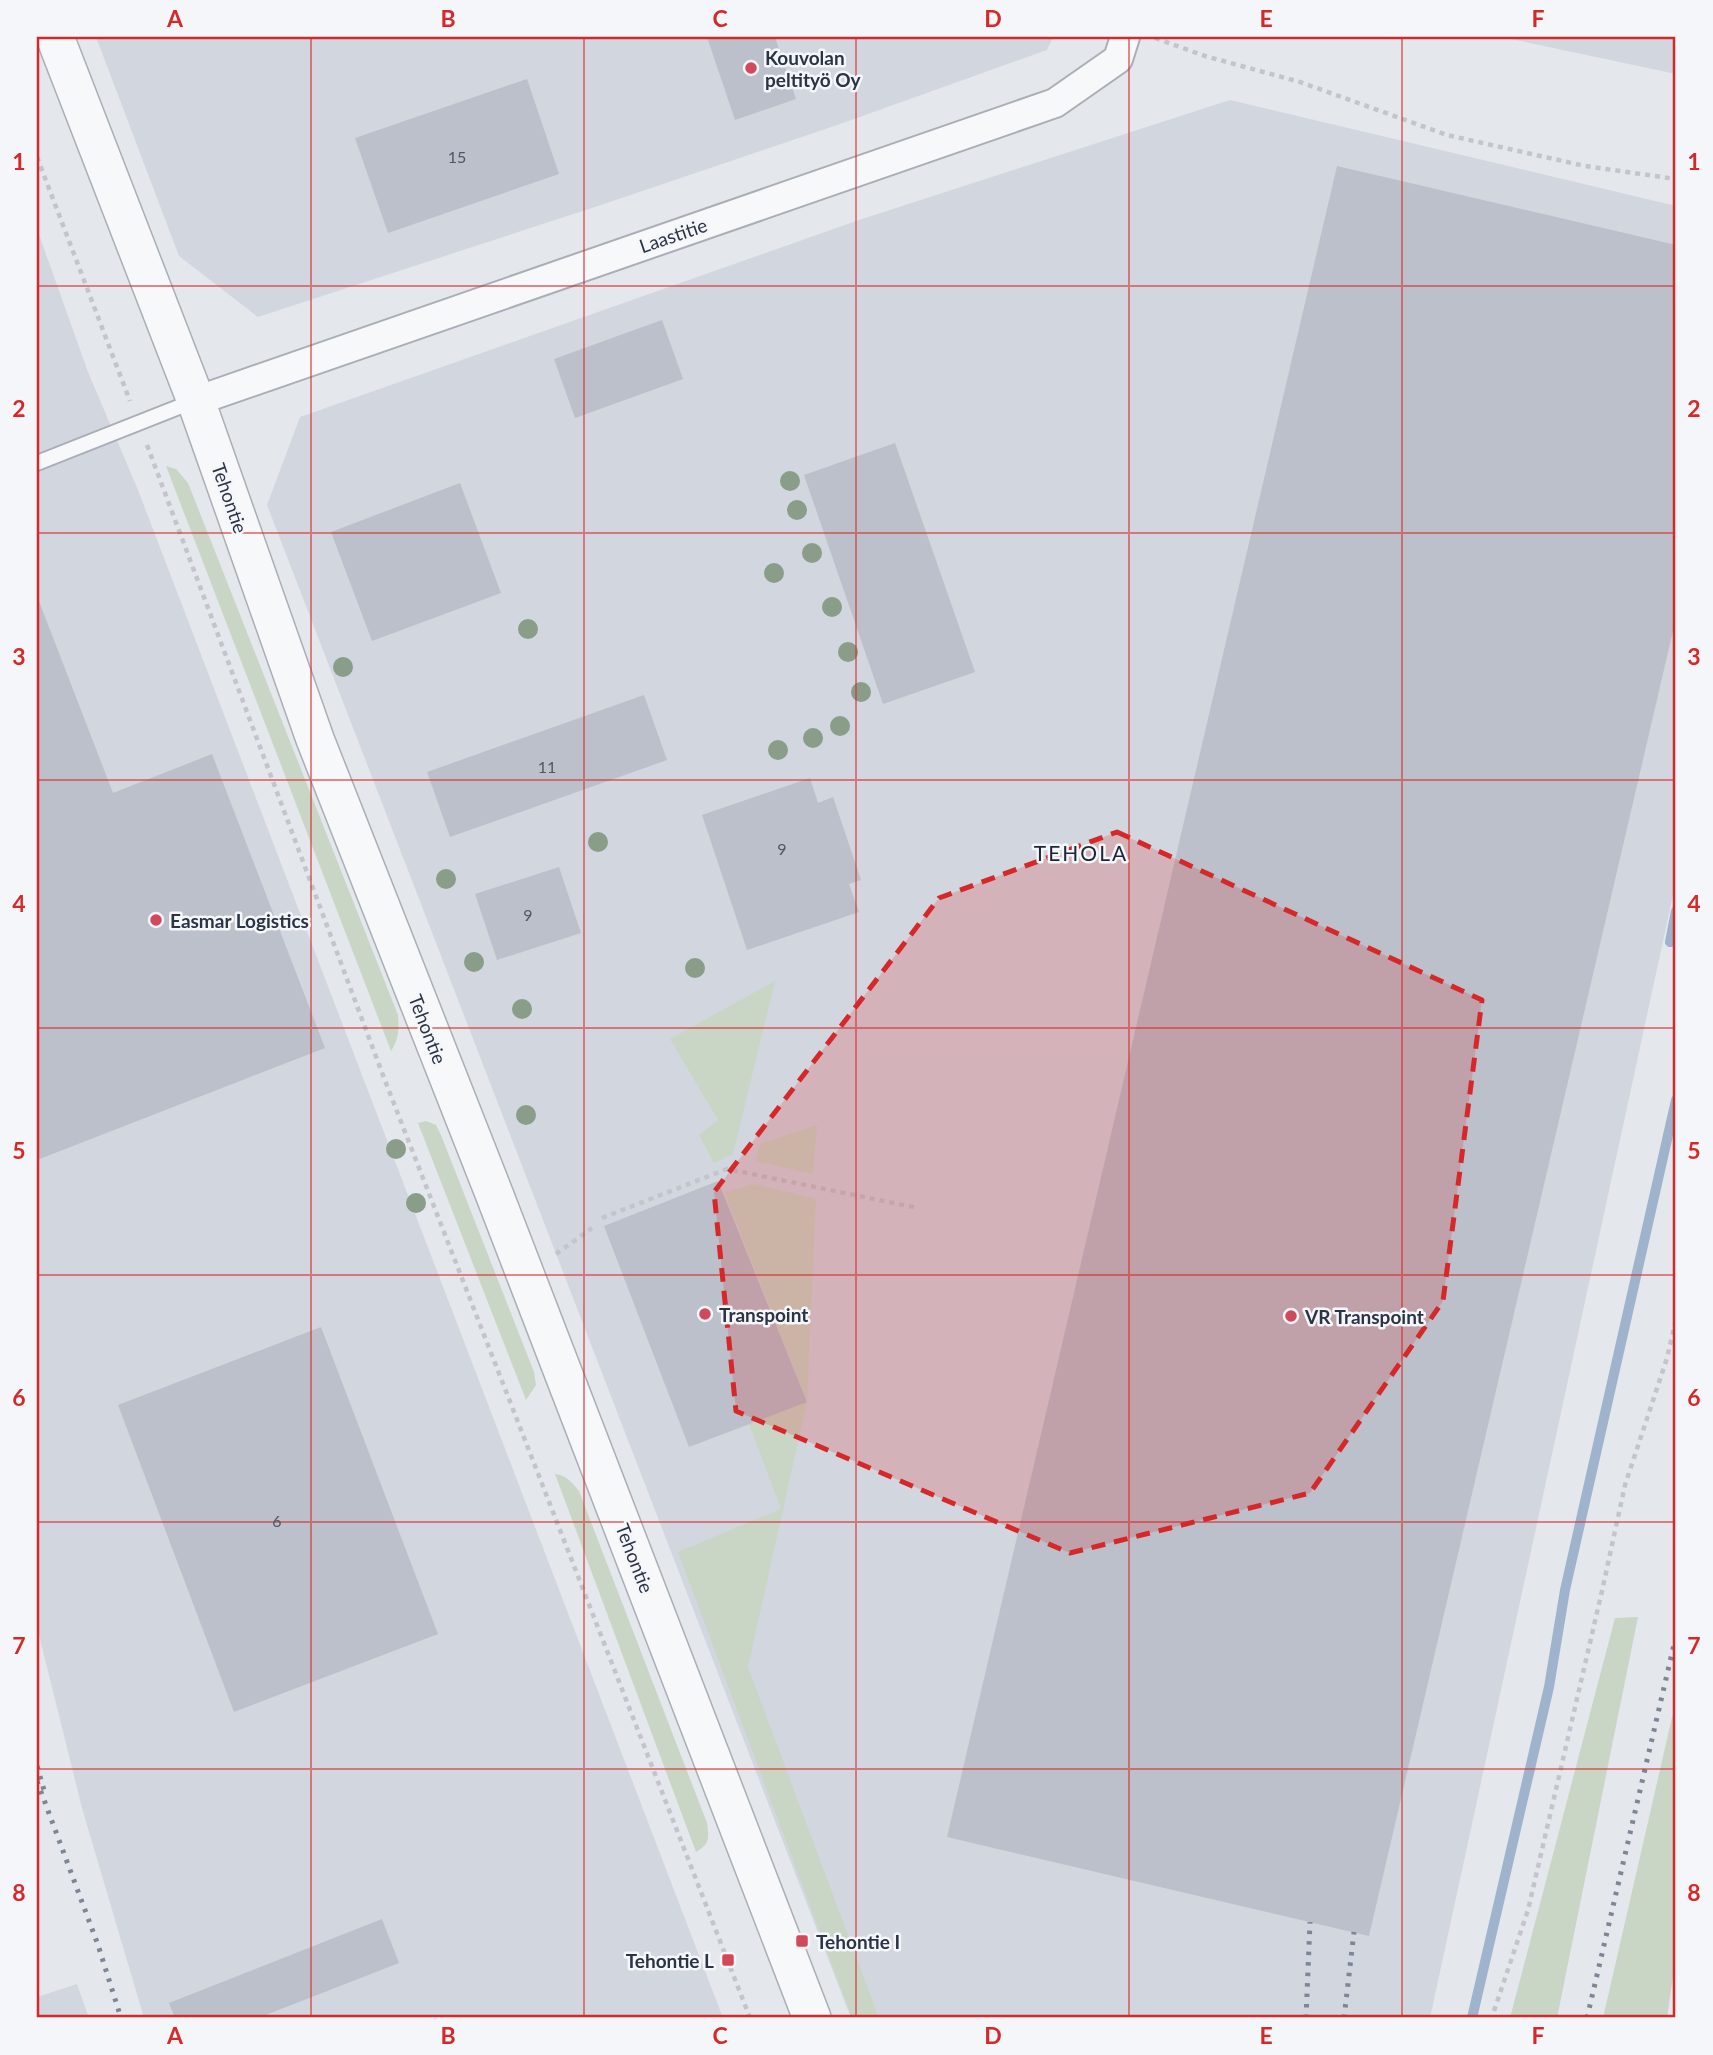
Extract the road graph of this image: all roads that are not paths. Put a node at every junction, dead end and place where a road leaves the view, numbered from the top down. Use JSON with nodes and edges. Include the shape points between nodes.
{"nodes":[{"id":1,"x":55,"y":37,"type":"edge"},
{"id":2,"x":1125,"y":37,"type":"edge"},
{"id":3,"x":196,"y":401,"type":"junction"},
{"id":4,"x":37,"y":463,"type":"edge"},
{"id":5,"x":812,"y":2018,"type":"edge"}],
"edges":[{"from":1,"to":3,"type":"street","name":"Tehontie"},
{"from":2,"to":3,"type":"street","name":"Laastitie","via":[[1118,59],[1055,103]]},
{"from":3,"to":4,"type":"lane"},
{"from":3,"to":5,"type":"street","name":"Tehontie","via":[[315,739]]}]}
